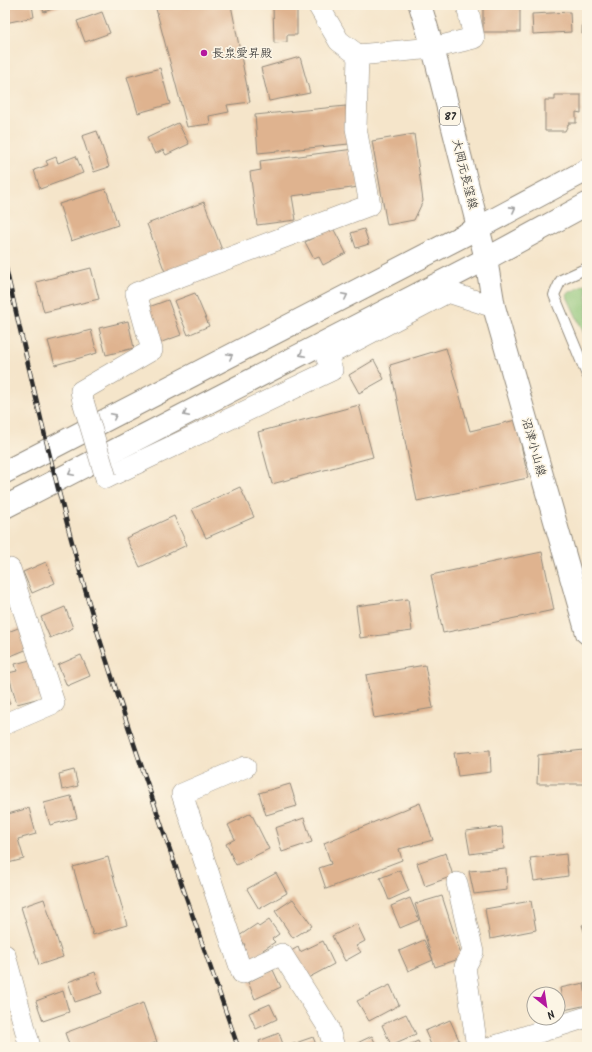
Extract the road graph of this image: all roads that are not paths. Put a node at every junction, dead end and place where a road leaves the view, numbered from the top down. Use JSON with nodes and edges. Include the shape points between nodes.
{"nodes":[{"id":1,"x":318,"y":5,"type":"edge"},
{"id":2,"x":420,"y":5,"type":"edge"},
{"id":3,"x":467,"y":5,"type":"edge"},
{"id":4,"x":433,"y":48,"type":"junction"},
{"id":5,"x":358,"y":55,"type":"junction"},
{"id":6,"x":587,"y":170,"type":"edge"},
{"id":7,"x":587,"y":204,"type":"edge"},
{"id":8,"x":478,"y":228,"type":"junction"},
{"id":9,"x":486,"y":260,"type":"junction"},
{"id":10,"x":587,"y":268,"type":"edge"},
{"id":11,"x":494,"y":307,"type":"junction"},
{"id":12,"x":587,"y":375,"type":"edge"},
{"id":13,"x":5,"y":472,"type":"edge"},
{"id":14,"x":5,"y":507,"type":"edge"},
{"id":15,"x":10,"y":569,"type":"dead end"},
{"id":16,"x":587,"y":633,"type":"edge"},
{"id":17,"x":5,"y":724,"type":"edge"},
{"id":18,"x":245,"y":767,"type":"dead end"},
{"id":19,"x":457,"y":882,"type":"dead end"},
{"id":20,"x":5,"y":955,"type":"edge"},
{"id":21,"x":587,"y":1017,"type":"edge"},
{"id":22,"x":30,"y":1047,"type":"edge"},
{"id":23,"x":334,"y":1047,"type":"edge"},
{"id":24,"x":477,"y":1047,"type":"edge"},
{"id":25,"x":492,"y":1047,"type":"edge"}],
"edges":[{"from":1,"to":5,"type":"street","via":[[339,41]]},
{"from":2,"to":4,"type":"street","name":"大岡元長窪線","number":"87"},
{"from":3,"to":4,"type":"street","via":[[474,38]]},
{"from":4,"to":5,"type":"street"},
{"from":4,"to":8,"type":"street","name":"大岡元長窪線","number":"87"},
{"from":5,"to":11,"type":"street","bridge":true,"via":[[356,128],[370,205],[136,293],[152,350],[81,391],[106,478],[332,370],[326,356],[448,292]]},
{"from":8,"to":6,"type":"street","name":"大岡元長窪線","one_way":true},
{"from":7,"to":9,"type":"street"},
{"from":8,"to":9,"type":"street","name":"大岡元長窪線","number":"87"},
{"from":13,"to":8,"type":"street","one_way":true},
{"from":9,"to":11,"type":"street","name":"沼津小山線"},
{"from":9,"to":14,"type":"street","one_way":true},
{"from":10,"to":12,"type":"lane","via":[[561,280],[554,295]]},
{"from":11,"to":16,"type":"street","name":"沼津小山線"},
{"from":15,"to":17,"type":"street","via":[[54,703]]},
{"from":18,"to":23,"type":"street","via":[[182,794],[242,973],[282,954],[328,1028]]},
{"from":19,"to":24,"type":"street","via":[[474,952],[465,967]]},
{"from":20,"to":22,"type":"street"},
{"from":21,"to":25,"type":"street"}]}
